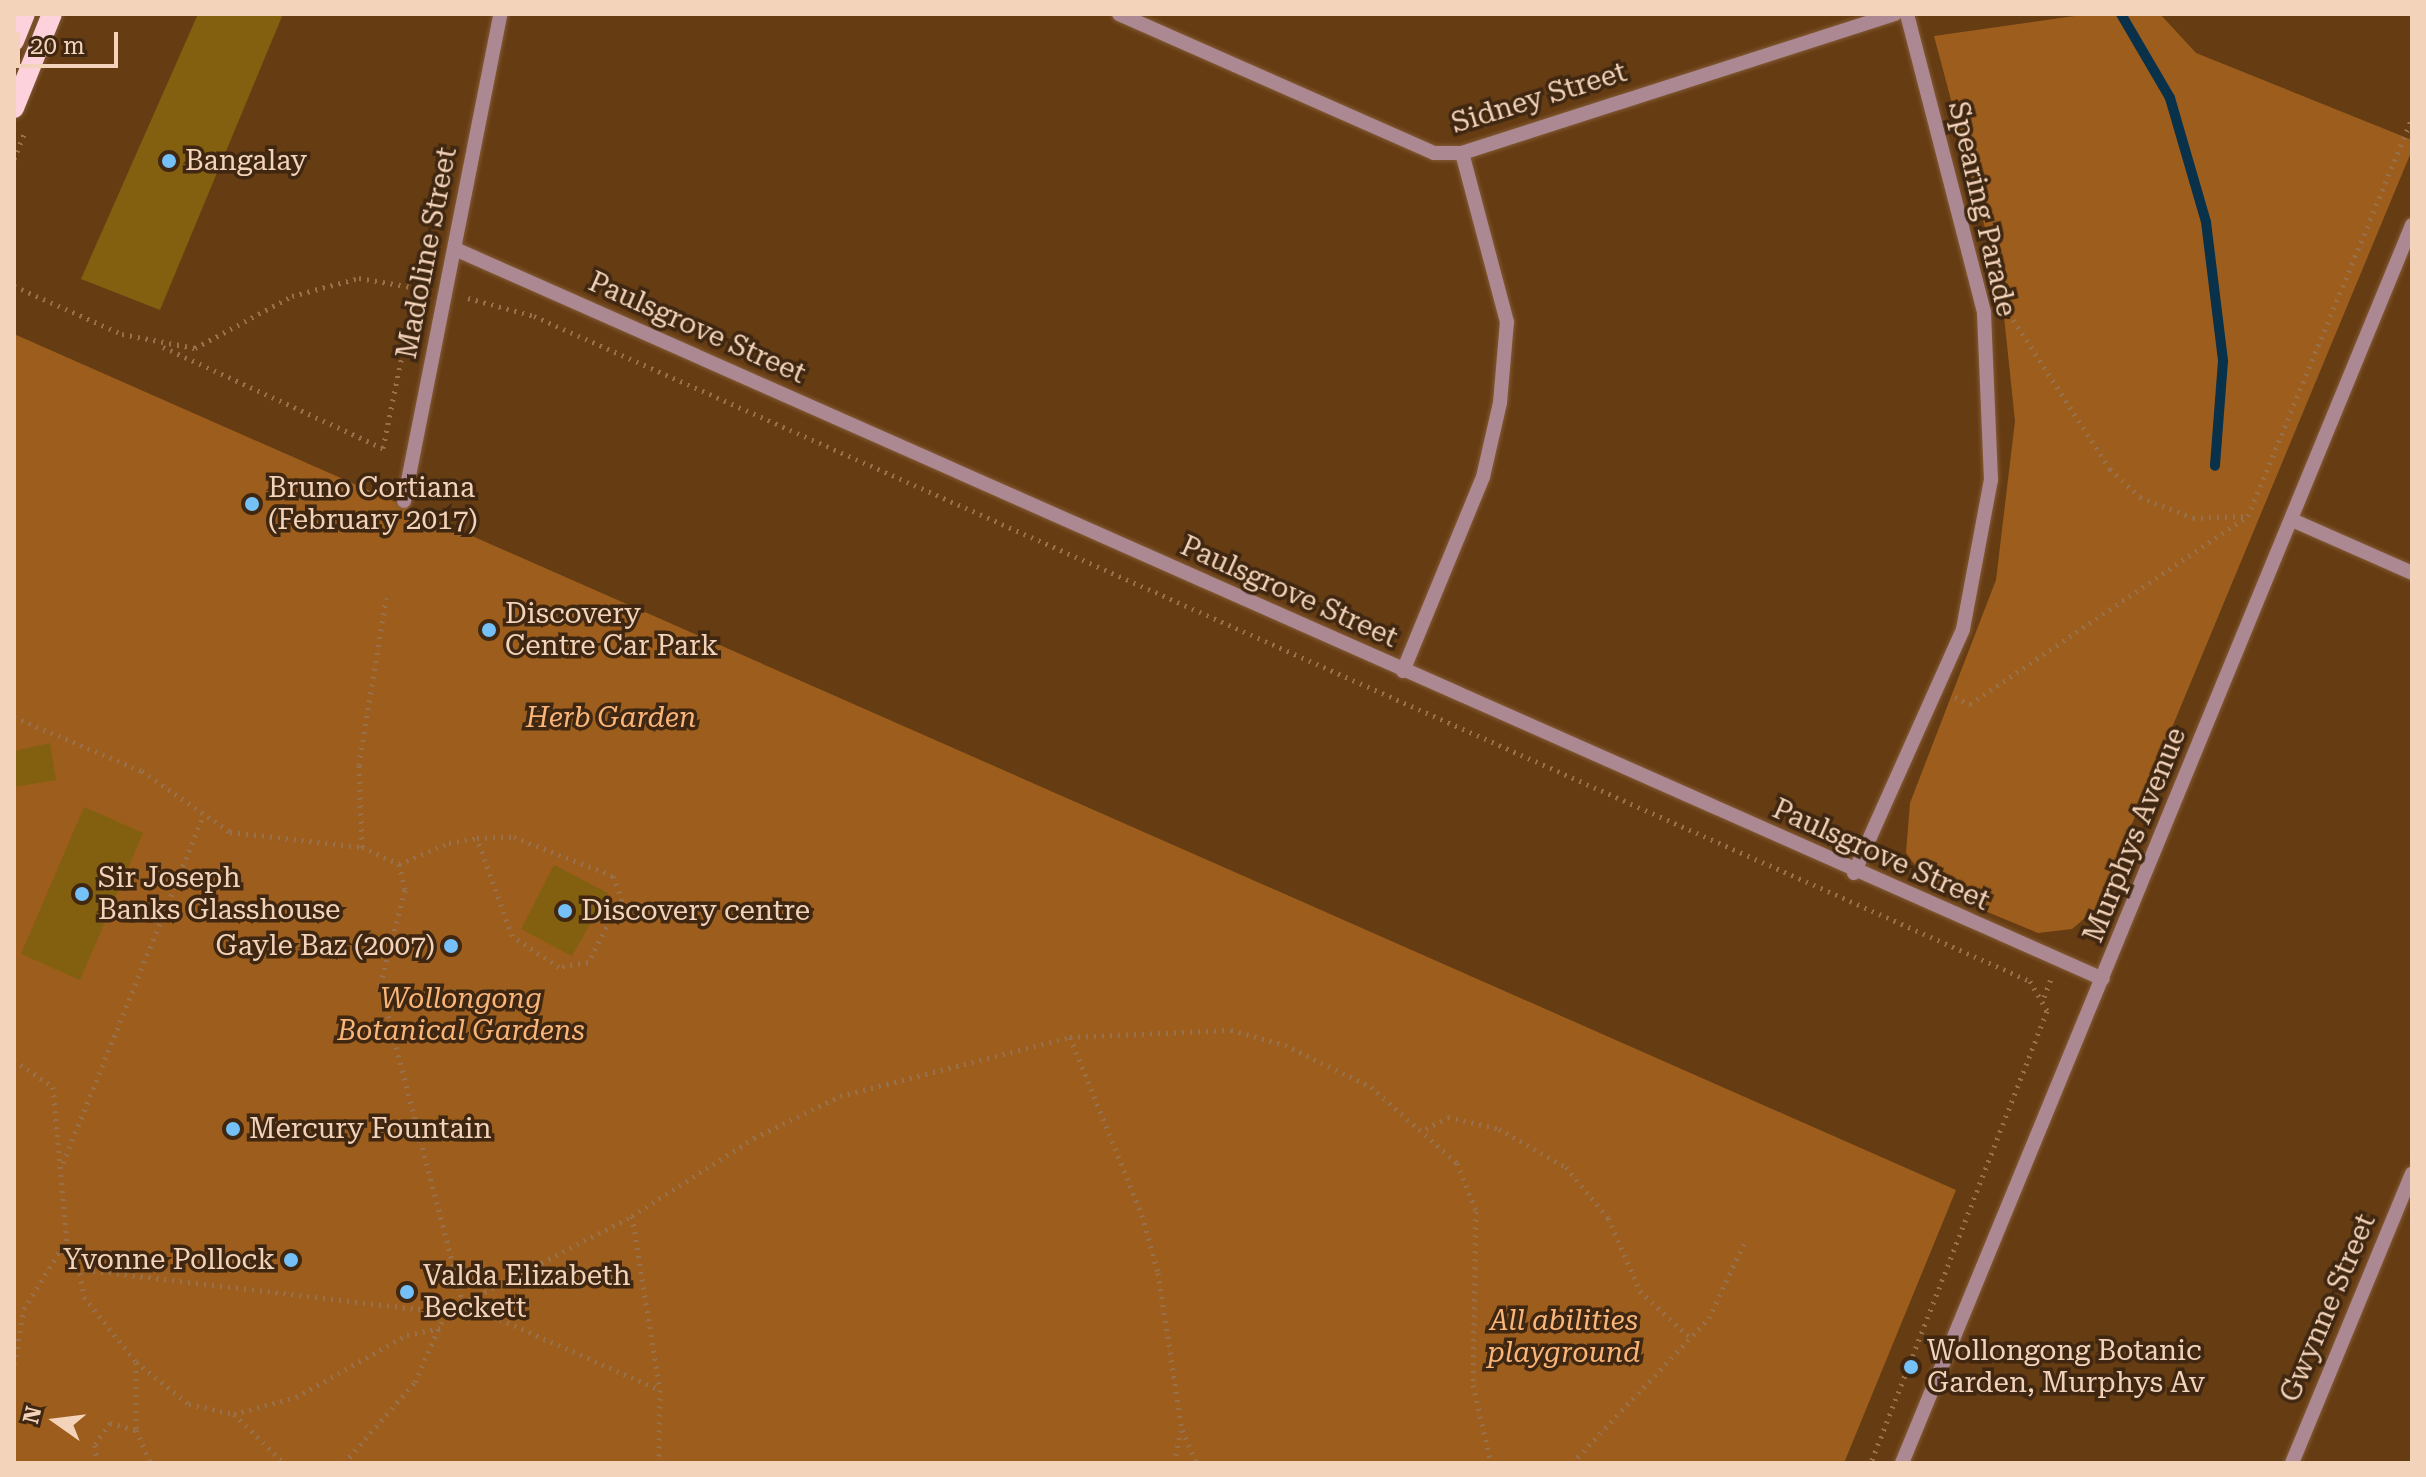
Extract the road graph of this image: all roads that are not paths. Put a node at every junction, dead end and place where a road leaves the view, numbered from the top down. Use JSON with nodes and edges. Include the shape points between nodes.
{"nodes":[{"id":1,"x":25,"y":14,"type":"edge"},
{"id":2,"x":52,"y":14,"type":"edge"},
{"id":3,"x":500,"y":14,"type":"edge"},
{"id":4,"x":1119,"y":14,"type":"edge"},
{"id":5,"x":1895,"y":14,"type":"edge"},
{"id":6,"x":1907,"y":14,"type":"edge"},
{"id":7,"x":14,"y":41,"type":"edge"},
{"id":8,"x":14,"y":108,"type":"edge"},
{"id":9,"x":1462,"y":153,"type":"junction"},
{"id":10,"x":2412,"y":225,"type":"edge"},
{"id":11,"x":455,"y":249,"type":"junction"},
{"id":12,"x":404,"y":501,"type":"dead end"},
{"id":13,"x":2292,"y":520,"type":"junction"},
{"id":14,"x":2412,"y":573,"type":"edge"},
{"id":15,"x":1403,"y":671,"type":"junction"},
{"id":16,"x":1854,"y":873,"type":"junction"},
{"id":17,"x":2103,"y":979,"type":"junction"},
{"id":18,"x":2412,"y":1174,"type":"edge"},
{"id":19,"x":1902,"y":1463,"type":"edge"},
{"id":20,"x":2292,"y":1463,"type":"edge"}],
"edges":[{"from":1,"to":7,"type":"main road"},
{"from":2,"to":8,"type":"main road"},
{"from":3,"to":11,"type":"street","name":"Madoline Street"},
{"from":4,"to":9,"type":"street","name":"Sidney Street","via":[[1434,153]]},
{"from":5,"to":9,"type":"street","name":"Sidney Street"},
{"from":6,"to":16,"type":"street","name":"Spearing Parade","via":[[1977,285],[1991,480],[1963,629]]},
{"from":9,"to":15,"type":"street","via":[[1507,322],[1500,403],[1483,477]]},
{"from":10,"to":13,"type":"street","name":"Murphys Avenue"},
{"from":11,"to":12,"type":"street","name":"Madoline Street"},
{"from":11,"to":15,"type":"street","name":"Paulsgrove Street"},
{"from":13,"to":14,"type":"street"},
{"from":13,"to":17,"type":"street","name":"Murphys Avenue"},
{"from":15,"to":16,"type":"street","name":"Paulsgrove Street"},
{"from":16,"to":17,"type":"street","name":"Paulsgrove Street"},
{"from":17,"to":19,"type":"street","name":"Murphys Avenue"},
{"from":18,"to":20,"type":"street","name":"Gwynne Street"}]}
